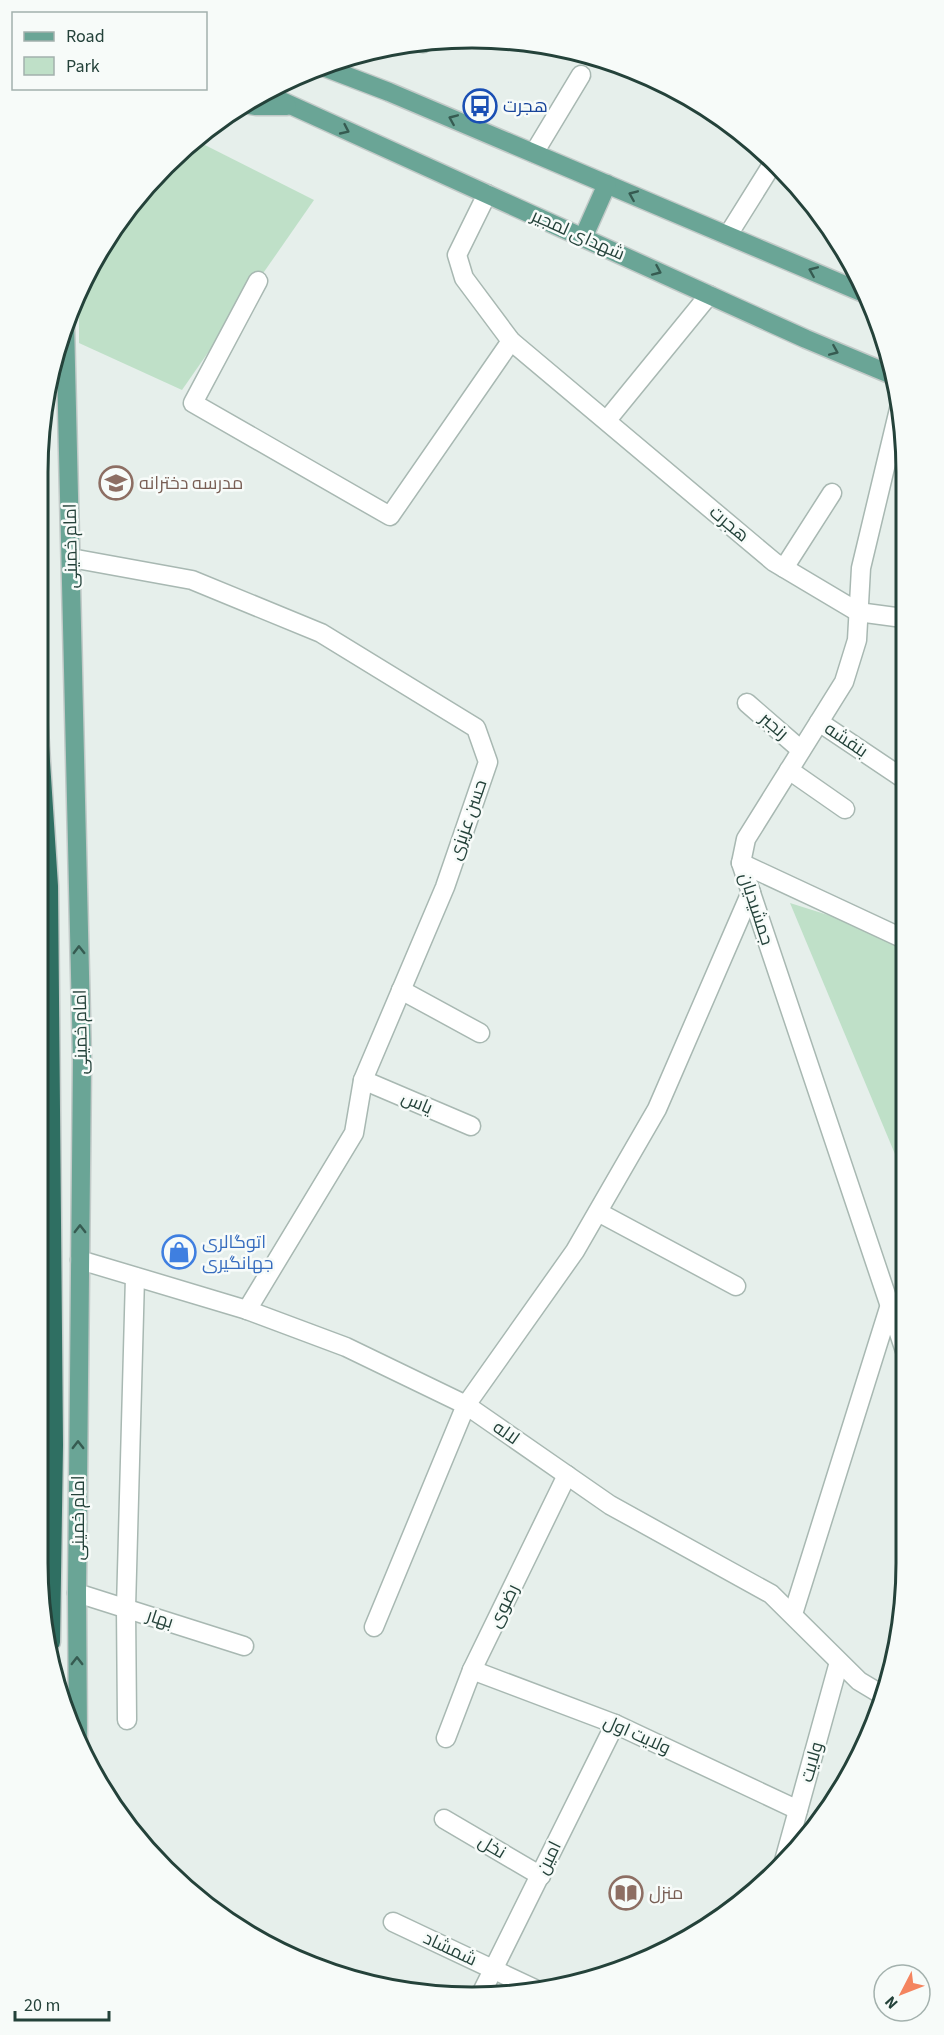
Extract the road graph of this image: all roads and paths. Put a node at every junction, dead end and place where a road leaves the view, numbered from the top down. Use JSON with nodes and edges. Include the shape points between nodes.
{"nodes":[{"id":1,"x":335,"y":71,"type":"edge"},
{"id":2,"x":581,"y":75,"type":"dead end"},
{"id":3,"x":274,"y":97,"type":"edge"},
{"id":4,"x":292,"y":105,"type":"junction"},
{"id":5,"x":258,"y":106,"type":"edge"},
{"id":6,"x":534,"y":153,"type":"junction"},
{"id":7,"x":769,"y":170,"type":"edge"},
{"id":8,"x":607,"y":184,"type":"junction"},
{"id":9,"x":486,"y":194,"type":"junction"},
{"id":10,"x":728,"y":235,"type":"junction"},
{"id":11,"x":583,"y":238,"type":"junction"},
{"id":12,"x":258,"y":281,"type":"dead end"},
{"id":13,"x":854,"y":289,"type":"edge"},
{"id":14,"x":709,"y":295,"type":"junction"},
{"id":15,"x":512,"y":341,"type":"junction"},
{"id":16,"x":67,"y":349,"type":"edge"},
{"id":17,"x":884,"y":372,"type":"edge"},
{"id":18,"x":607,"y":420,"type":"junction"},
{"id":19,"x":894,"y":432,"type":"edge"},
{"id":20,"x":832,"y":493,"type":"dead end"},
{"id":21,"x":71,"y":558,"type":"junction"},
{"id":22,"x":784,"y":568,"type":"junction"},
{"id":23,"x":858,"y":612,"type":"junction"},
{"id":24,"x":896,"y":617,"type":"edge"},
{"id":25,"x":747,"y":703,"type":"dead end"},
{"id":26,"x":819,"y":722,"type":"junction"},
{"id":27,"x":801,"y":750,"type":"junction"},
{"id":28,"x":789,"y":770,"type":"junction"},
{"id":29,"x":896,"y":774,"type":"edge"},
{"id":30,"x":845,"y":809,"type":"dead end"},
{"id":31,"x":741,"y":862,"type":"junction"},
{"id":32,"x":48,"y":886,"type":"edge"},
{"id":33,"x":751,"y":892,"type":"junction"},
{"id":34,"x":896,"y":935,"type":"edge"},
{"id":35,"x":401,"y":990,"type":"junction"},
{"id":36,"x":480,"y":1033,"type":"dead end"},
{"id":37,"x":363,"y":1080,"type":"junction"},
{"id":38,"x":471,"y":1126,"type":"dead end"},
{"id":39,"x":598,"y":1212,"type":"junction"},
{"id":40,"x":80,"y":1260,"type":"junction"},
{"id":41,"x":135,"y":1276,"type":"junction"},
{"id":42,"x":736,"y":1286,"type":"dead end"},
{"id":43,"x":889,"y":1308,"type":"junction"},
{"id":44,"x":247,"y":1310,"type":"junction"},
{"id":45,"x":896,"y":1327,"type":"edge"},
{"id":46,"x":466,"y":1405,"type":"junction"},
{"id":47,"x":567,"y":1475,"type":"junction"},
{"id":48,"x":77,"y":1593,"type":"junction"},
{"id":49,"x":126,"y":1608,"type":"junction"},
{"id":50,"x":51,"y":1613,"type":"edge"},
{"id":51,"x":793,"y":1614,"type":"junction"},
{"id":52,"x":374,"y":1627,"type":"dead end"},
{"id":53,"x":244,"y":1646,"type":"dead end"},
{"id":54,"x":839,"y":1662,"type":"junction"},
{"id":55,"x":472,"y":1670,"type":"junction"},
{"id":56,"x":876,"y":1691,"type":"edge"},
{"id":57,"x":78,"y":1719,"type":"edge"},
{"id":58,"x":127,"y":1720,"type":"dead end"},
{"id":59,"x":615,"y":1724,"type":"junction"},
{"id":60,"x":446,"y":1738,"type":"dead end"},
{"id":61,"x":798,"y":1810,"type":"junction"},
{"id":62,"x":444,"y":1819,"type":"dead end"},
{"id":63,"x":788,"y":1846,"type":"edge"},
{"id":64,"x":541,"y":1876,"type":"junction"},
{"id":65,"x":393,"y":1922,"type":"dead end"},
{"id":66,"x":493,"y":1970,"type":"junction"},
{"id":67,"x":523,"y":1983,"type":"edge"},
{"id":68,"x":485,"y":1987,"type":"edge"}],
"edges":[{"from":6,"to":1,"type":"main road","one_way":true},
{"from":2,"to":6,"type":"street"},
{"from":3,"to":4,"type":"main road","name":"شهدای لمجیر"},
{"from":4,"to":5,"type":"main road"},
{"from":4,"to":9,"type":"main road","name":"شهدای لمجیر","one_way":true},
{"from":6,"to":8,"type":"main road"},
{"from":7,"to":10,"type":"street"},
{"from":10,"to":8,"type":"main road","one_way":true},
{"from":8,"to":11,"type":"main road"},
{"from":9,"to":11,"type":"main road","name":"شهدای لمجیر"},
{"from":9,"to":15,"type":"street","name":"هجرت","via":[[457,255],[464,278]]},
{"from":13,"to":10,"type":"main road","one_way":true},
{"from":11,"to":14,"type":"main road","name":"شهدای لمجیر","one_way":true},
{"from":12,"to":15,"type":"street","via":[[193,403],[390,516]]},
{"from":14,"to":17,"type":"main road","name":"شهدای لمجیر","one_way":true},
{"from":14,"to":18,"type":"street"},
{"from":15,"to":18,"type":"street","name":"هجرت"},
{"from":16,"to":21,"type":"main road","name":"امام خمینی"},
{"from":18,"to":22,"type":"street","name":"هجرت"},
{"from":19,"to":23,"type":"street","name":"جمشیدیان","via":[[861,568]]},
{"from":20,"to":22,"type":"street"},
{"from":21,"to":35,"type":"street","name":"حسن عزیزی","via":[[192,580],[321,633],[476,728],[488,762],[445,887]]},
{"from":40,"to":21,"type":"main road","name":"امام خمینی","one_way":true,"via":[[82,1060]]},
{"from":22,"to":23,"type":"street","name":"هجرت"},
{"from":23,"to":24,"type":"street","name":"هجرت"},
{"from":23,"to":26,"type":"street","name":"جمشیدیان","via":[[856,640],[844,682]]},
{"from":25,"to":27,"type":"street","name":"رنجبر"},
{"from":26,"to":27,"type":"street","name":"جمشیدیان"},
{"from":26,"to":29,"type":"street","name":"بنفشه"},
{"from":27,"to":28,"type":"street","name":"جمشیدیان"},
{"from":28,"to":30,"type":"street"},
{"from":28,"to":31,"type":"street","name":"جمشیدیان","via":[[746,839]]},
{"from":31,"to":33,"type":"street","name":"جمشیدیان"},
{"from":31,"to":34,"type":"street"},
{"from":32,"to":50,"type":"highway","via":[[54,1445]]},
{"from":33,"to":39,"type":"street","via":[[657,1109]]},
{"from":33,"to":43,"type":"street","name":"جمشیدیان"},
{"from":35,"to":36,"type":"street"},
{"from":35,"to":37,"type":"street","name":"حسن عزیزی"},
{"from":37,"to":38,"type":"street","name":"یاس"},
{"from":37,"to":44,"type":"street","name":"حسن عزیزی","via":[[354,1133]]},
{"from":39,"to":42,"type":"street"},
{"from":39,"to":46,"type":"street","via":[[575,1251]]},
{"from":40,"to":41,"type":"street","name":"لاله"},
{"from":48,"to":40,"type":"main road","name":"امام خمینی","one_way":true},
{"from":41,"to":44,"type":"street","name":"لاله"},
{"from":41,"to":49,"type":"street"},
{"from":43,"to":45,"type":"street","name":"جمشیدیان"},
{"from":43,"to":51,"type":"street"},
{"from":44,"to":46,"type":"street","name":"لاله","via":[[346,1347]]},
{"from":46,"to":47,"type":"street","name":"لاله"},
{"from":46,"to":52,"type":"street"},
{"from":47,"to":51,"type":"street","name":"لاله","via":[[610,1505],[771,1594]]},
{"from":47,"to":55,"type":"street","name":"رضوی"},
{"from":48,"to":49,"type":"street","name":"بهار"},
{"from":57,"to":48,"type":"main road","name":"امام خمینی","one_way":true},
{"from":49,"to":53,"type":"street","name":"بهار"},
{"from":49,"to":58,"type":"street"},
{"from":51,"to":54,"type":"street","name":"لاله"},
{"from":54,"to":56,"type":"street","name":"لاله"},
{"from":54,"to":61,"type":"street","name":"ولایت"},
{"from":55,"to":59,"type":"street","name":"ولایت اول"},
{"from":55,"to":60,"type":"street","name":"رضوی"},
{"from":59,"to":61,"type":"street","name":"ولایت اول"},
{"from":59,"to":64,"type":"street","name":"امین"},
{"from":61,"to":63,"type":"street","name":"ولایت"},
{"from":62,"to":64,"type":"street","name":"نخل"},
{"from":64,"to":66,"type":"street","name":"امین"},
{"from":65,"to":66,"type":"street","name":"شمشاد"},
{"from":66,"to":67,"type":"street","name":"شمشاد"},
{"from":66,"to":68,"type":"street","name":"امین"}]}
